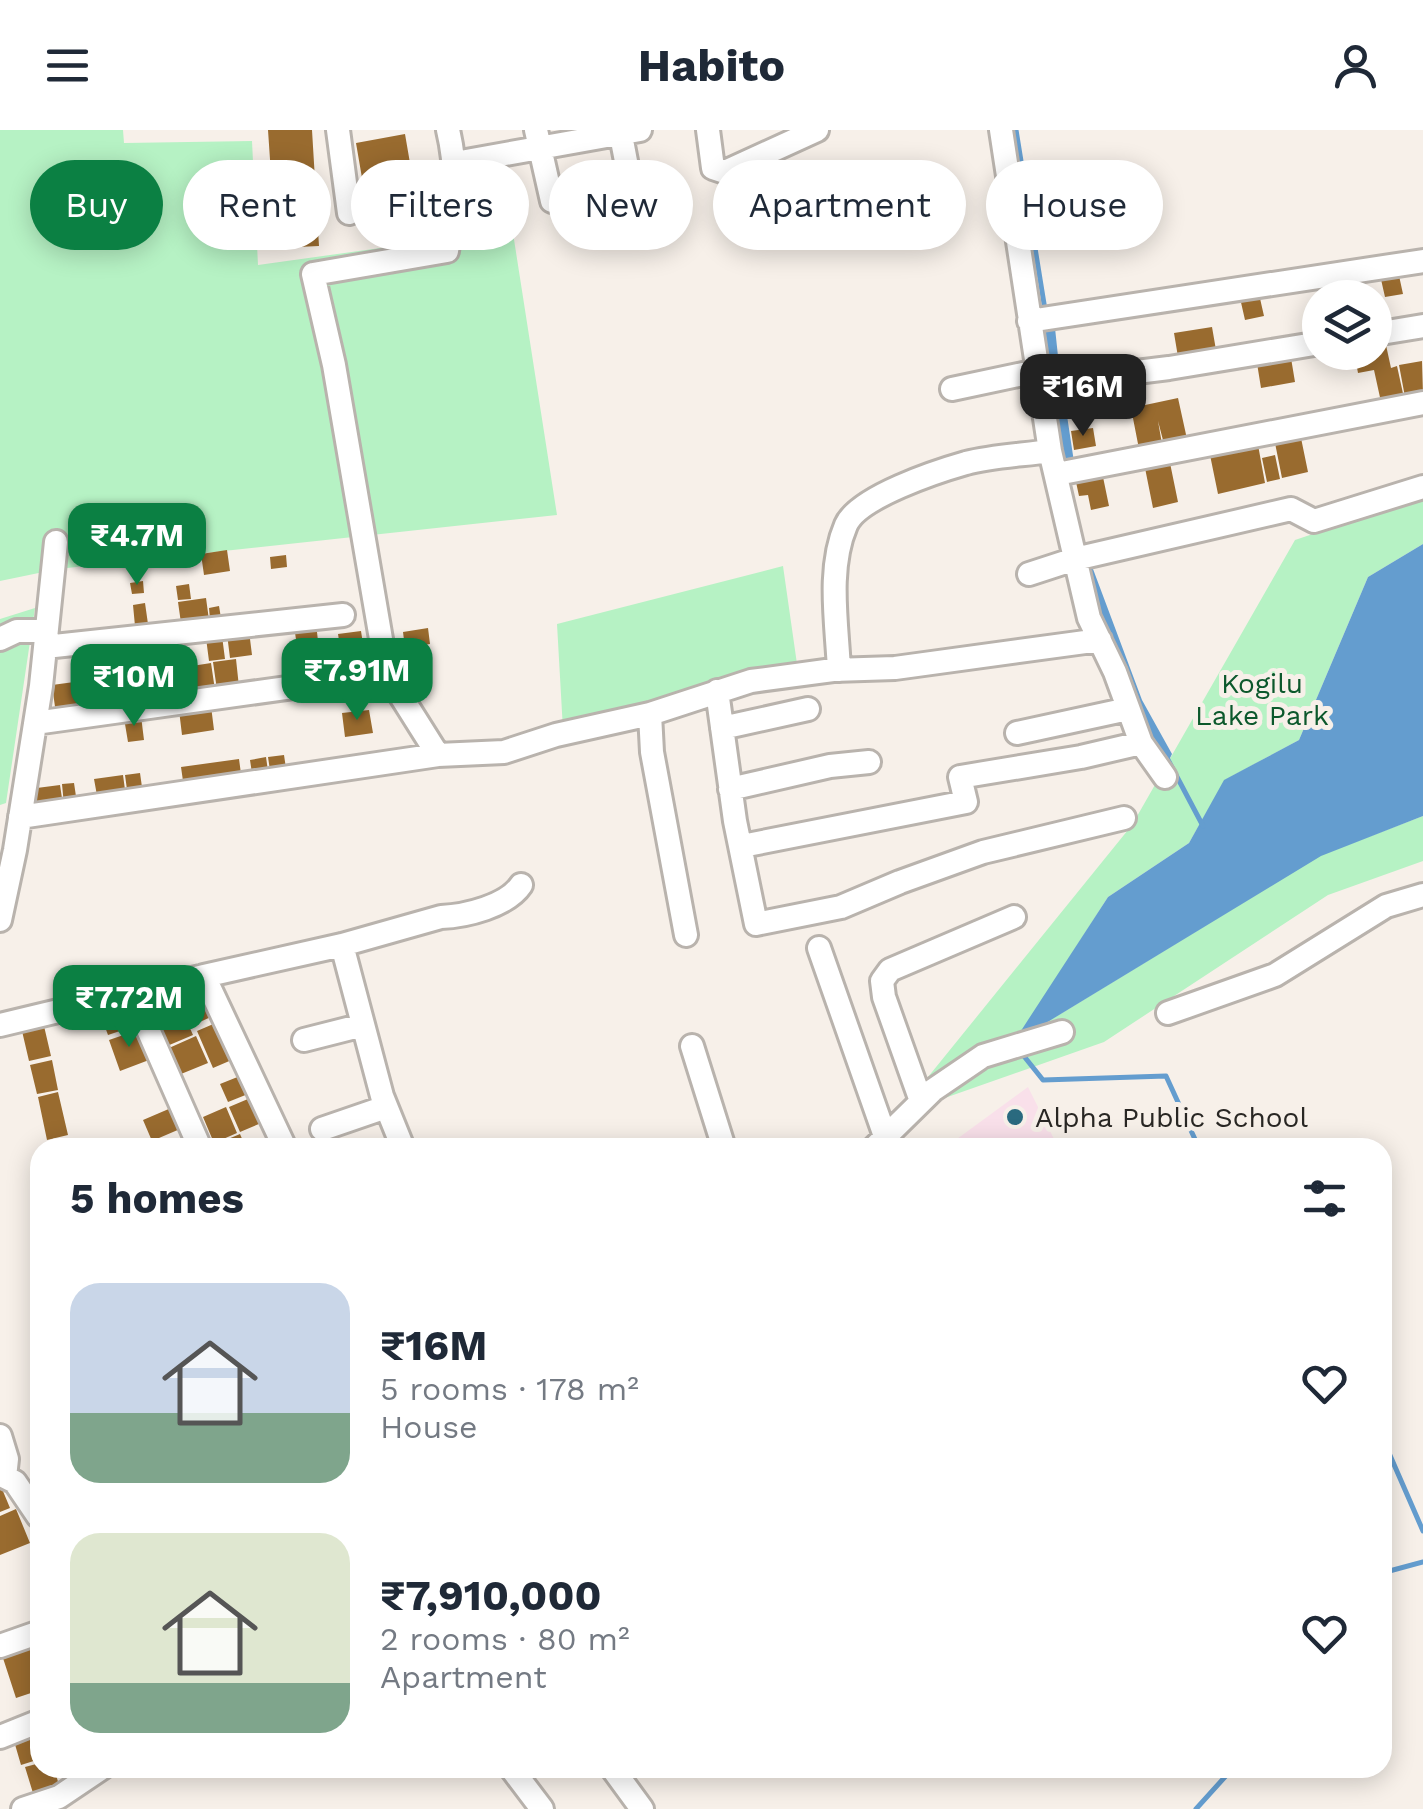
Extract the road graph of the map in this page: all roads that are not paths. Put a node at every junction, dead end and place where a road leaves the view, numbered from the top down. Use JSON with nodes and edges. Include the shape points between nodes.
{"nodes":[{"id":1,"x":338,"y":130,"type":"edge"},
{"id":2,"x":448,"y":130,"type":"edge"},
{"id":3,"x":708,"y":130,"type":"edge"},
{"id":4,"x":817,"y":130,"type":"edge"},
{"id":5,"x":1002,"y":130,"type":"edge"},
{"id":6,"x":627,"y":131,"type":"edge"},
{"id":7,"x":538,"y":140,"type":"edge"},
{"id":8,"x":455,"y":160,"type":"edge"},
{"id":9,"x":463,"y":160,"type":"edge"},
{"id":10,"x":629,"y":160,"type":"edge"},
{"id":11,"x":549,"y":187,"type":"edge"},
{"id":12,"x":349,"y":213,"type":"dead end"},
{"id":13,"x":447,"y":250,"type":"edge"},
{"id":14,"x":1423,"y":262,"type":"edge"},
{"id":15,"x":1029,"y":321,"type":"junction"},
{"id":16,"x":1423,"y":326,"type":"edge"},
{"id":17,"x":1392,"y":331,"type":"edge"},
{"id":18,"x":1302,"y":347,"type":"edge"},
{"id":19,"x":1038,"y":378,"type":"junction"},
{"id":20,"x":952,"y":390,"type":"dead end"},
{"id":21,"x":1423,"y":402,"type":"edge"},
{"id":22,"x":1054,"y":462,"type":"junction"},
{"id":23,"x":1423,"y":487,"type":"edge"},
{"id":24,"x":56,"y":542,"type":"dead end"},
{"id":25,"x":1075,"y":559,"type":"junction"},
{"id":26,"x":1029,"y":574,"type":"dead end"},
{"id":27,"x":344,"y":615,"type":"dead end"},
{"id":28,"x":0,"y":639,"type":"edge"},
{"id":29,"x":45,"y":639,"type":"junction"},
{"id":30,"x":1100,"y":640,"type":"junction"},
{"id":31,"x":839,"y":670,"type":"junction"},
{"id":32,"x":388,"y":674,"type":"junction"},
{"id":33,"x":716,"y":691,"type":"junction"},
{"id":34,"x":1128,"y":709,"type":"junction"},
{"id":35,"x":808,"y":710,"type":"dead end"},
{"id":36,"x":650,"y":714,"type":"junction"},
{"id":37,"x":34,"y":723,"type":"junction"},
{"id":38,"x":722,"y":728,"type":"junction"},
{"id":39,"x":1017,"y":733,"type":"dead end"},
{"id":40,"x":1141,"y":743,"type":"junction"},
{"id":41,"x":438,"y":755,"type":"junction"},
{"id":42,"x":869,"y":762,"type":"dead end"},
{"id":43,"x":1165,"y":777,"type":"dead end"},
{"id":44,"x":730,"y":789,"type":"junction"},
{"id":45,"x":20,"y":817,"type":"junction"},
{"id":46,"x":1124,"y":818,"type":"dead end"},
{"id":47,"x":742,"y":846,"type":"junction"},
{"id":48,"x":8,"y":852,"type":"edge"},
{"id":49,"x":521,"y":884,"type":"dead end"},
{"id":50,"x":1423,"y":895,"type":"edge"},
{"id":51,"x":1014,"y":917,"type":"dead end"},
{"id":52,"x":0,"y":920,"type":"edge"},
{"id":53,"x":686,"y":935,"type":"dead end"},
{"id":54,"x":342,"y":944,"type":"junction"},
{"id":55,"x":819,"y":948,"type":"dead end"},
{"id":56,"x":204,"y":976,"type":"junction"},
{"id":57,"x":132,"y":994,"type":"junction"},
{"id":58,"x":1168,"y":1013,"type":"dead end"},
{"id":59,"x":0,"y":1025,"type":"edge"},
{"id":60,"x":363,"y":1025,"type":"junction"},
{"id":61,"x":1062,"y":1032,"type":"dead end"},
{"id":62,"x":304,"y":1040,"type":"dead end"},
{"id":63,"x":692,"y":1046,"type":"dead end"},
{"id":64,"x":922,"y":1101,"type":"junction"},
{"id":65,"x":386,"y":1107,"type":"junction"},
{"id":66,"x":322,"y":1129,"type":"dead end"},
{"id":67,"x":196,"y":1138,"type":"edge"},
{"id":68,"x":280,"y":1138,"type":"edge"},
{"id":69,"x":399,"y":1138,"type":"edge"},
{"id":70,"x":721,"y":1138,"type":"edge"},
{"id":71,"x":878,"y":1138,"type":"edge"},
{"id":72,"x":883,"y":1138,"type":"edge"},
{"id":73,"x":0,"y":1436,"type":"edge"},
{"id":74,"x":3,"y":1478,"type":"edge"},
{"id":75,"x":30,"y":1504,"type":"edge"},
{"id":76,"x":30,"y":1636,"type":"edge"},
{"id":77,"x":0,"y":1646,"type":"edge"},
{"id":78,"x":30,"y":1726,"type":"edge"},
{"id":79,"x":0,"y":1737,"type":"edge"},
{"id":80,"x":87,"y":1778,"type":"edge"},
{"id":81,"x":519,"y":1778,"type":"edge"},
{"id":82,"x":619,"y":1778,"type":"edge"},
{"id":83,"x":23,"y":1809,"type":"edge"},
{"id":84,"x":542,"y":1809,"type":"edge"},
{"id":85,"x":642,"y":1809,"type":"edge"}],
"edges":[{"from":1,"to":12,"type":"street"},
{"from":2,"to":8,"type":"street"},
{"from":3,"to":4,"type":"street","via":[[713,168],[725,172]]},
{"from":5,"to":15,"type":"street"},
{"from":6,"to":7,"type":"street"},
{"from":6,"to":10,"type":"street"},
{"from":7,"to":9,"type":"street"},
{"from":7,"to":11,"type":"street"},
{"from":13,"to":32,"type":"street","via":[[313,274]]},
{"from":14,"to":15,"type":"street"},
{"from":15,"to":19,"type":"street"},
{"from":16,"to":17,"type":"street"},
{"from":18,"to":19,"type":"street","via":[[1168,368]]},
{"from":19,"to":20,"type":"street"},
{"from":19,"to":22,"type":"street"},
{"from":21,"to":22,"type":"street"},
{"from":22,"to":25,"type":"street"},
{"from":22,"to":31,"type":"street","via":[[968,463],[873,500],[846,522],[834,573]]},
{"from":23,"to":25,"type":"street","via":[[1314,521],[1291,509]]},
{"from":24,"to":29,"type":"street"},
{"from":25,"to":26,"type":"street"},
{"from":25,"to":30,"type":"street"},
{"from":27,"to":29,"type":"street"},
{"from":28,"to":29,"type":"street","via":[[17,632]]},
{"from":29,"to":37,"type":"street"},
{"from":30,"to":31,"type":"street"},
{"from":30,"to":34,"type":"street"},
{"from":31,"to":33,"type":"street"},
{"from":32,"to":37,"type":"street"},
{"from":32,"to":41,"type":"street"},
{"from":33,"to":36,"type":"street"},
{"from":33,"to":38,"type":"street"},
{"from":34,"to":39,"type":"street"},
{"from":34,"to":40,"type":"street"},
{"from":35,"to":38,"type":"street"},
{"from":36,"to":41,"type":"street","via":[[504,752]]},
{"from":36,"to":53,"type":"street"},
{"from":37,"to":45,"type":"street"},
{"from":38,"to":44,"type":"street"},
{"from":40,"to":43,"type":"street"},
{"from":40,"to":47,"type":"street","via":[[960,777],[966,802]]},
{"from":41,"to":45,"type":"street"},
{"from":42,"to":44,"type":"street"},
{"from":44,"to":47,"type":"street"},
{"from":45,"to":48,"type":"street"},
{"from":46,"to":47,"type":"street","via":[[984,852],[841,907],[756,924]]},
{"from":48,"to":52,"type":"street"},
{"from":49,"to":54,"type":"street","via":[[514,896],[458,916]]},
{"from":50,"to":58,"type":"street","via":[[1386,906],[1275,975]]},
{"from":51,"to":64,"type":"street","via":[[890,970],[882,982]]},
{"from":54,"to":56,"type":"street"},
{"from":54,"to":60,"type":"street"},
{"from":55,"to":71,"type":"street"},
{"from":56,"to":57,"type":"street"},
{"from":56,"to":68,"type":"street"},
{"from":57,"to":59,"type":"street"},
{"from":57,"to":67,"type":"street"},
{"from":60,"to":62,"type":"street"},
{"from":60,"to":65,"type":"street"},
{"from":61,"to":64,"type":"street","via":[[983,1056]]},
{"from":63,"to":70,"type":"street"},
{"from":64,"to":72,"type":"street"},
{"from":65,"to":66,"type":"street"},
{"from":65,"to":69,"type":"street"},
{"from":73,"to":74,"type":"street","via":[[8,1459]]},
{"from":74,"to":75,"type":"street","via":[[15,1482]]},
{"from":76,"to":77,"type":"street"},
{"from":78,"to":79,"type":"street"},
{"from":80,"to":83,"type":"street"},
{"from":81,"to":84,"type":"street"},
{"from":82,"to":85,"type":"street"}]}
